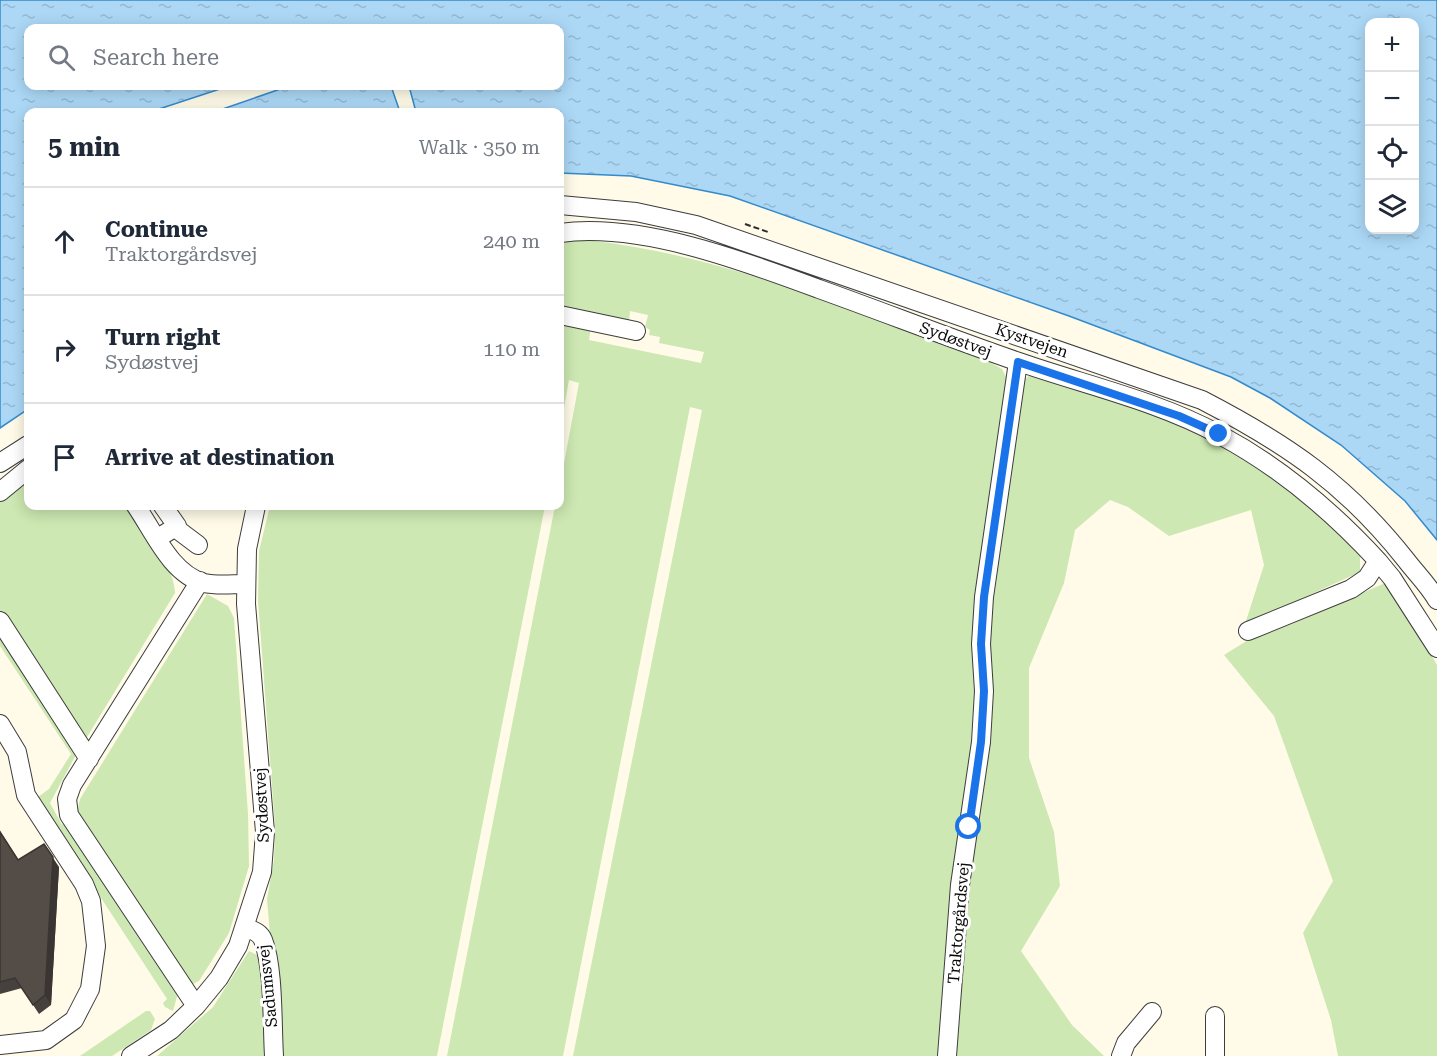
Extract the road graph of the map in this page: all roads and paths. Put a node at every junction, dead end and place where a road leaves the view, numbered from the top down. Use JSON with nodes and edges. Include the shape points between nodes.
{"nodes":[{"id":1,"x":564,"y":205,"type":"edge"},
{"id":2,"x":564,"y":232,"type":"edge"},
{"id":3,"x":564,"y":316,"type":"edge"},
{"id":4,"x":636,"y":331,"type":"dead end"},
{"id":5,"x":1018,"y":362,"type":"junction"},
{"id":6,"x":24,"y":448,"type":"edge"},
{"id":7,"x":0,"y":463,"type":"edge"},
{"id":8,"x":24,"y":472,"type":"edge"},
{"id":9,"x":0,"y":492,"type":"edge"},
{"id":10,"x":139,"y":510,"type":"edge"},
{"id":11,"x":166,"y":510,"type":"edge"},
{"id":12,"x":255,"y":510,"type":"edge"},
{"id":13,"x":177,"y":526,"type":"junction"},
{"id":14,"x":158,"y":538,"type":"junction"},
{"id":15,"x":198,"y":545,"type":"dead end"},
{"id":16,"x":1378,"y":561,"type":"junction"},
{"id":17,"x":200,"y":582,"type":"junction"},
{"id":18,"x":246,"y":584,"type":"junction"},
{"id":19,"x":1437,"y":600,"type":"edge"},
{"id":20,"x":0,"y":621,"type":"edge"},
{"id":21,"x":1248,"y":631,"type":"dead end"},
{"id":22,"x":1437,"y":648,"type":"edge"},
{"id":23,"x":0,"y":724,"type":"edge"},
{"id":24,"x":89,"y":759,"type":"junction"},
{"id":25,"x":245,"y":927,"type":"junction"},
{"id":26,"x":196,"y":1006,"type":"junction"},
{"id":27,"x":1152,"y":1012,"type":"dead end"},
{"id":28,"x":1215,"y":1016,"type":"dead end"},
{"id":29,"x":0,"y":1045,"type":"edge"},
{"id":30,"x":131,"y":1056,"type":"edge"},
{"id":31,"x":274,"y":1056,"type":"edge"},
{"id":32,"x":947,"y":1056,"type":"edge"},
{"id":33,"x":1121,"y":1056,"type":"edge"},
{"id":34,"x":1215,"y":1056,"type":"edge"}],
"edges":[{"from":1,"to":19,"type":"street","name":"Kystvejen","via":[[636,212],[696,225],[1202,400],[1264,432],[1340,488],[1386,534]]},
{"from":2,"to":5,"type":"street","name":"Sydøstvej","via":[[627,235],[689,246],[752,264]]},
{"from":3,"to":4,"type":"street"},
{"from":5,"to":16,"type":"street","name":"Sydøstvej","via":[[1179,416],[1219,434],[1272,466],[1351,532]]},
{"from":5,"to":32,"type":"street","name":"Traktorgårdsvej","via":[[984,597],[981,742],[960,885]]},
{"from":6,"to":7,"type":"street"},
{"from":8,"to":9,"type":"street"},
{"from":10,"to":14,"type":"street"},
{"from":11,"to":13,"type":"street"},
{"from":12,"to":18,"type":"street","name":"Sydøstvej","via":[[247,549]]},
{"from":13,"to":14,"type":"street"},
{"from":13,"to":15,"type":"street","via":[[178,531]]},
{"from":14,"to":17,"type":"street","via":[[178,569]]},
{"from":16,"to":21,"type":"street","via":[[1367,578],[1351,589]]},
{"from":16,"to":22,"type":"street","name":"Sydøstvej"},
{"from":17,"to":18,"type":"street"},
{"from":17,"to":24,"type":"street"},
{"from":18,"to":25,"type":"street","name":"Sydøstvej","via":[[265,832],[262,872]]},
{"from":20,"to":24,"type":"street"},
{"from":23,"to":29,"type":"street","via":[[17,752],[26,795],[84,884],[91,901],[96,946],[90,989],[74,1020],[46,1040]]},
{"from":24,"to":26,"type":"street","via":[[67,799],[69,815]]},
{"from":25,"to":26,"type":"street","name":"Sydøstvej","via":[[219,978]]},
{"from":25,"to":31,"type":"street","name":"Sadumsvej","via":[[263,939]]},
{"from":26,"to":30,"type":"street","name":"Sydøstvej","via":[[171,1030]]},
{"from":27,"to":33,"type":"street","via":[[1126,1043]]},
{"from":28,"to":34,"type":"street"}]}
